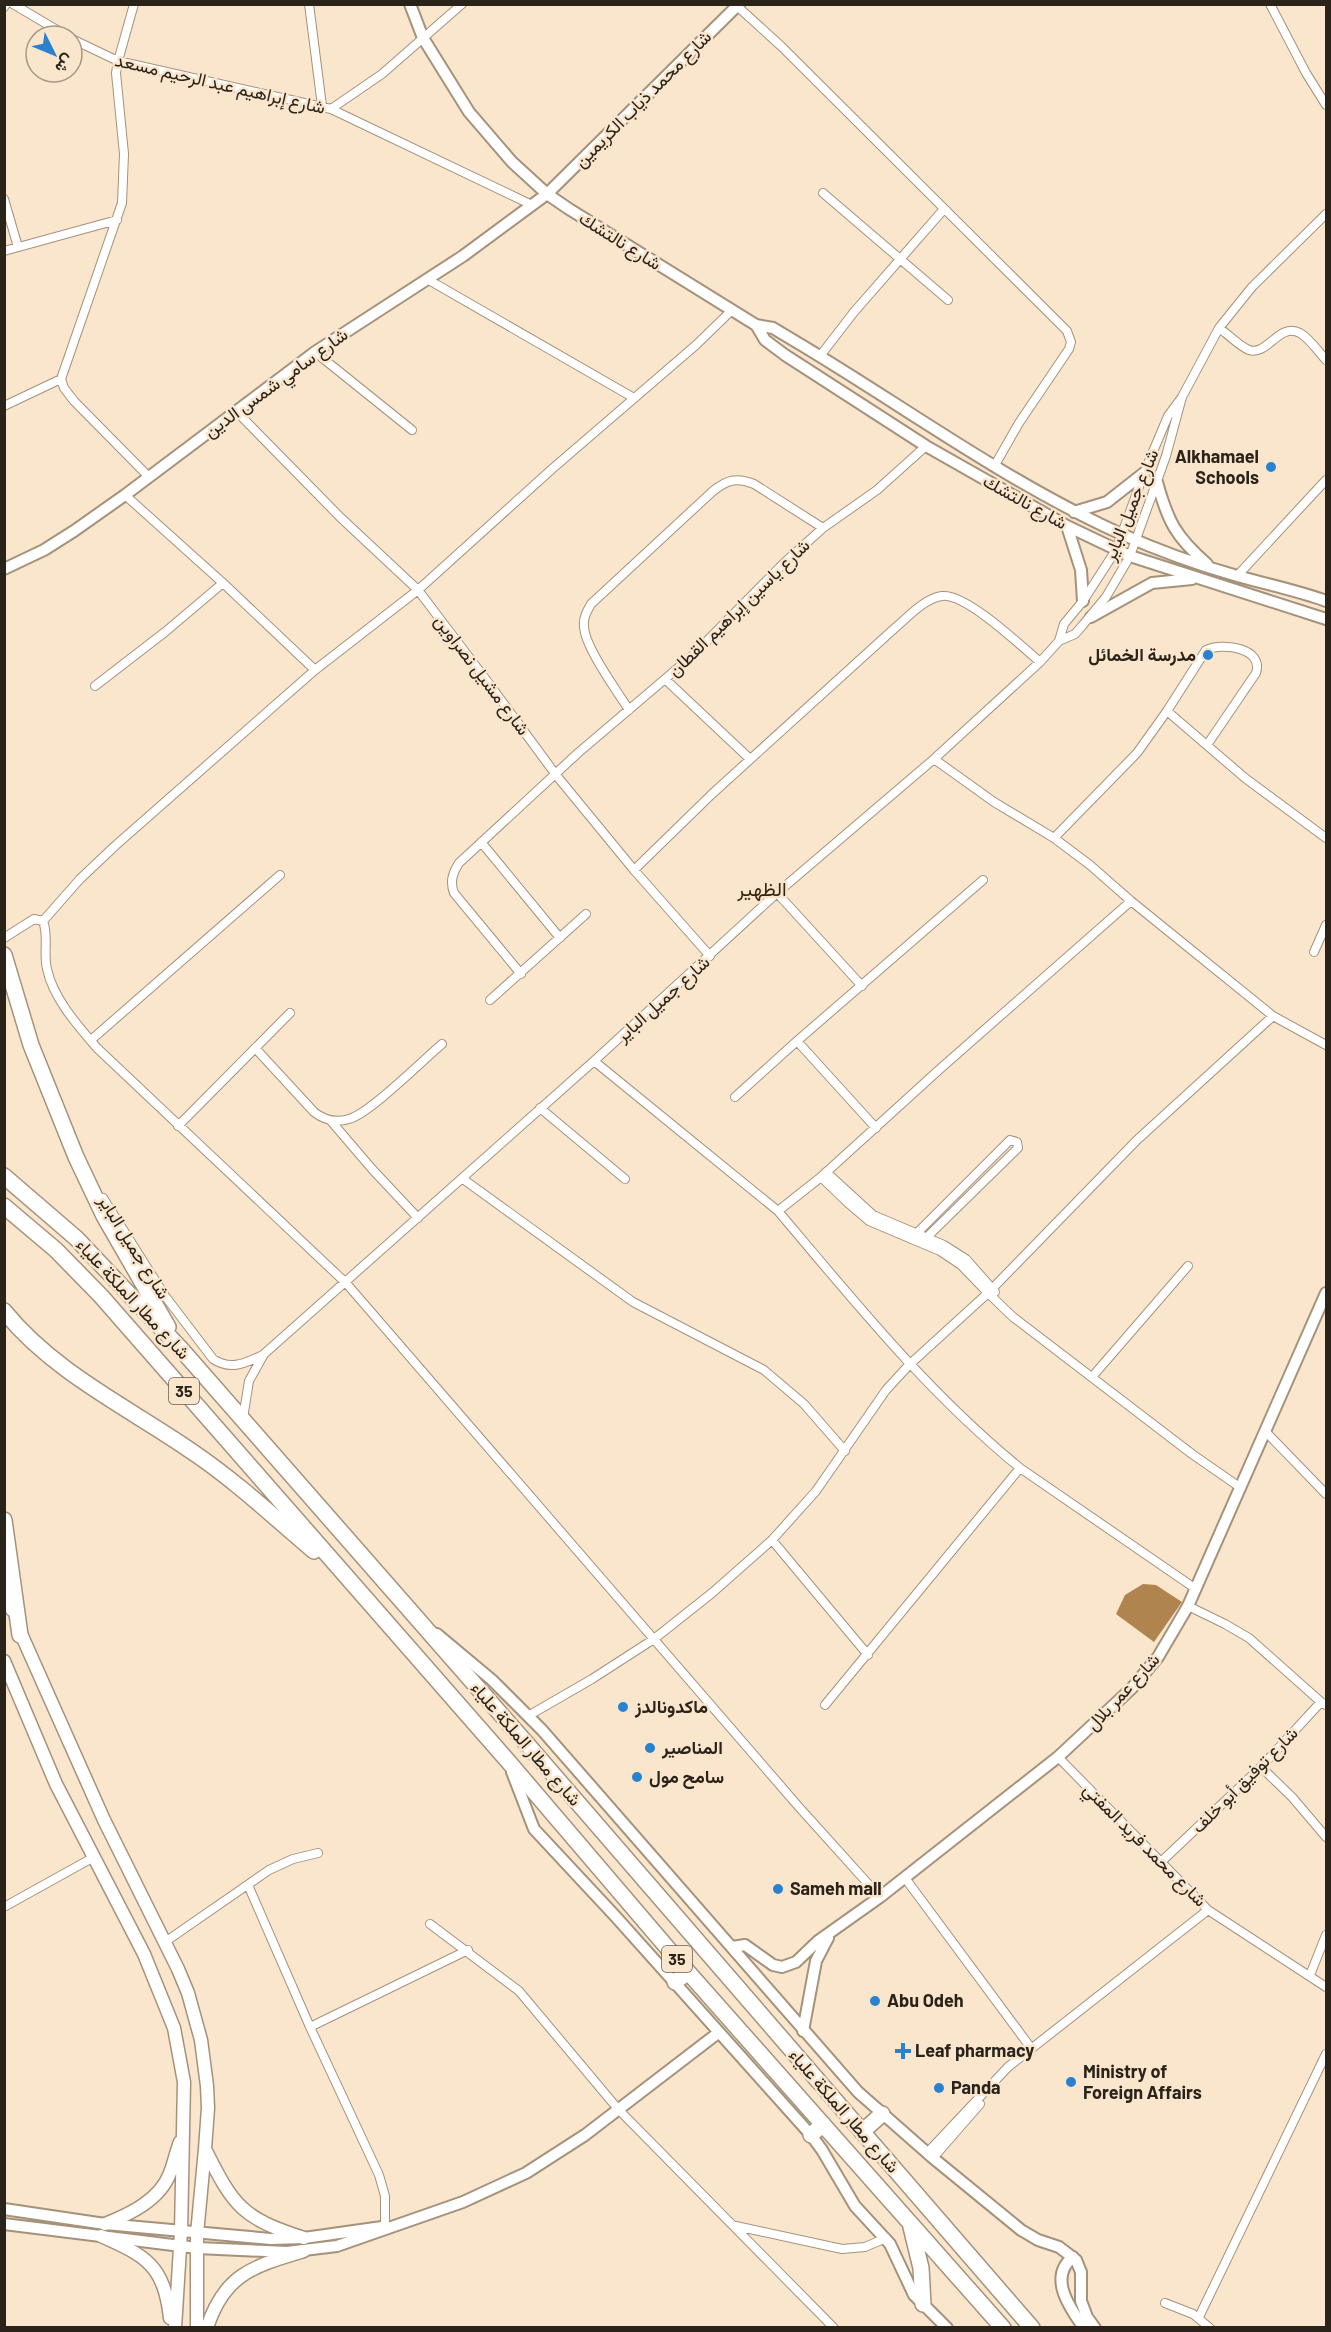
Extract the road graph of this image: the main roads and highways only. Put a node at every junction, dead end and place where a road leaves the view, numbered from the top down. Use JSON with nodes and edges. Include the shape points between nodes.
{"nodes":[{"id":1,"x":4,"y":955,"type":"edge"},
{"id":2,"x":4,"y":1176,"type":"edge"},
{"id":3,"x":4,"y":1206,"type":"edge"},
{"id":4,"x":4,"y":1311,"type":"edge"},
{"id":5,"x":181,"y":1349,"type":"junction"},
{"id":6,"x":4,"y":1520,"type":"edge"},
{"id":7,"x":354,"y":1586,"type":"junction"},
{"id":8,"x":4,"y":1588,"type":"edge"},
{"id":9,"x":20,"y":1635,"type":"junction"},
{"id":10,"x":4,"y":1661,"type":"edge"},
{"id":11,"x":688,"y":1972,"type":"junction"},
{"id":12,"x":675,"y":1982,"type":"road end"},
{"id":13,"x":882,"y":2114,"type":"road end"},
{"id":14,"x":823,"y":2124,"type":"junction"},
{"id":15,"x":184,"y":2129,"type":"junction"},
{"id":16,"x":862,"y":2132,"type":"junction"},
{"id":17,"x":811,"y":2135,"type":"road end"},
{"id":18,"x":205,"y":2149,"type":"junction"},
{"id":19,"x":910,"y":2224,"type":"junction"},
{"id":20,"x":304,"y":2238,"type":"road end"},
{"id":21,"x":304,"y":2251,"type":"road end"},
{"id":22,"x":923,"y":2304,"type":"road end"},
{"id":23,"x":173,"y":2328,"type":"edge"},
{"id":24,"x":197,"y":2328,"type":"edge"},
{"id":25,"x":207,"y":2328,"type":"edge"},
{"id":26,"x":1003,"y":2328,"type":"edge"},
{"id":27,"x":1032,"y":2328,"type":"edge"}],
"edges":[{"from":1,"to":5,"type":"highway","via":[[31,1045],[85,1179]]},
{"from":2,"to":5,"type":"highway","name":"شارع مطار الملكة علياء","number":"35","via":[[76,1238]]},
{"from":3,"to":7,"type":"highway","name":"شارع مطار الملكة علياء","number":"35","via":[[56,1250],[101,1296]]},
{"from":4,"to":7,"type":"highway","via":[[70,1373],[236,1484]]},
{"from":5,"to":16,"type":"highway","name":"شارع مطار الملكة علياء","number":"35"},
{"from":6,"to":9,"type":"highway"},
{"from":7,"to":11,"type":"highway","name":"شارع مطار الملكة علياء","number":"35"},
{"from":8,"to":9,"type":"main road"},
{"from":9,"to":18,"type":"main road","via":[[188,1993],[201,2040],[208,2108]]},
{"from":10,"to":15,"type":"main road","via":[[56,1784],[144,1954],[170,2016],[184,2082]]},
{"from":11,"to":12,"type":"highway"},
{"from":11,"to":14,"type":"highway","name":"شارع مطار الملكة علياء","number":"35"},
{"from":13,"to":16,"type":"highway"},
{"from":14,"to":17,"type":"highway"},
{"from":14,"to":19,"type":"highway","name":"شارع مطار الملكة علياء","number":"35"},
{"from":15,"to":23,"type":"main road"},
{"from":15,"to":23,"type":"main road","via":[[163,2186],[103,2230],[150,2264],[168,2299]]},
{"from":16,"to":27,"type":"highway","name":"شارع مطار الملكة علياء","number":"35"},
{"from":18,"to":20,"type":"main road","via":[[227,2191],[243,2210],[264,2224]]},
{"from":18,"to":24,"type":"main road","via":[[196,2248]]},
{"from":19,"to":22,"type":"highway","via":[[921,2268]]},
{"from":19,"to":26,"type":"highway","name":"شارع مطار الملكة علياء","number":"35"},
{"from":21,"to":25,"type":"main road","via":[[241,2275],[220,2296]]}]}
